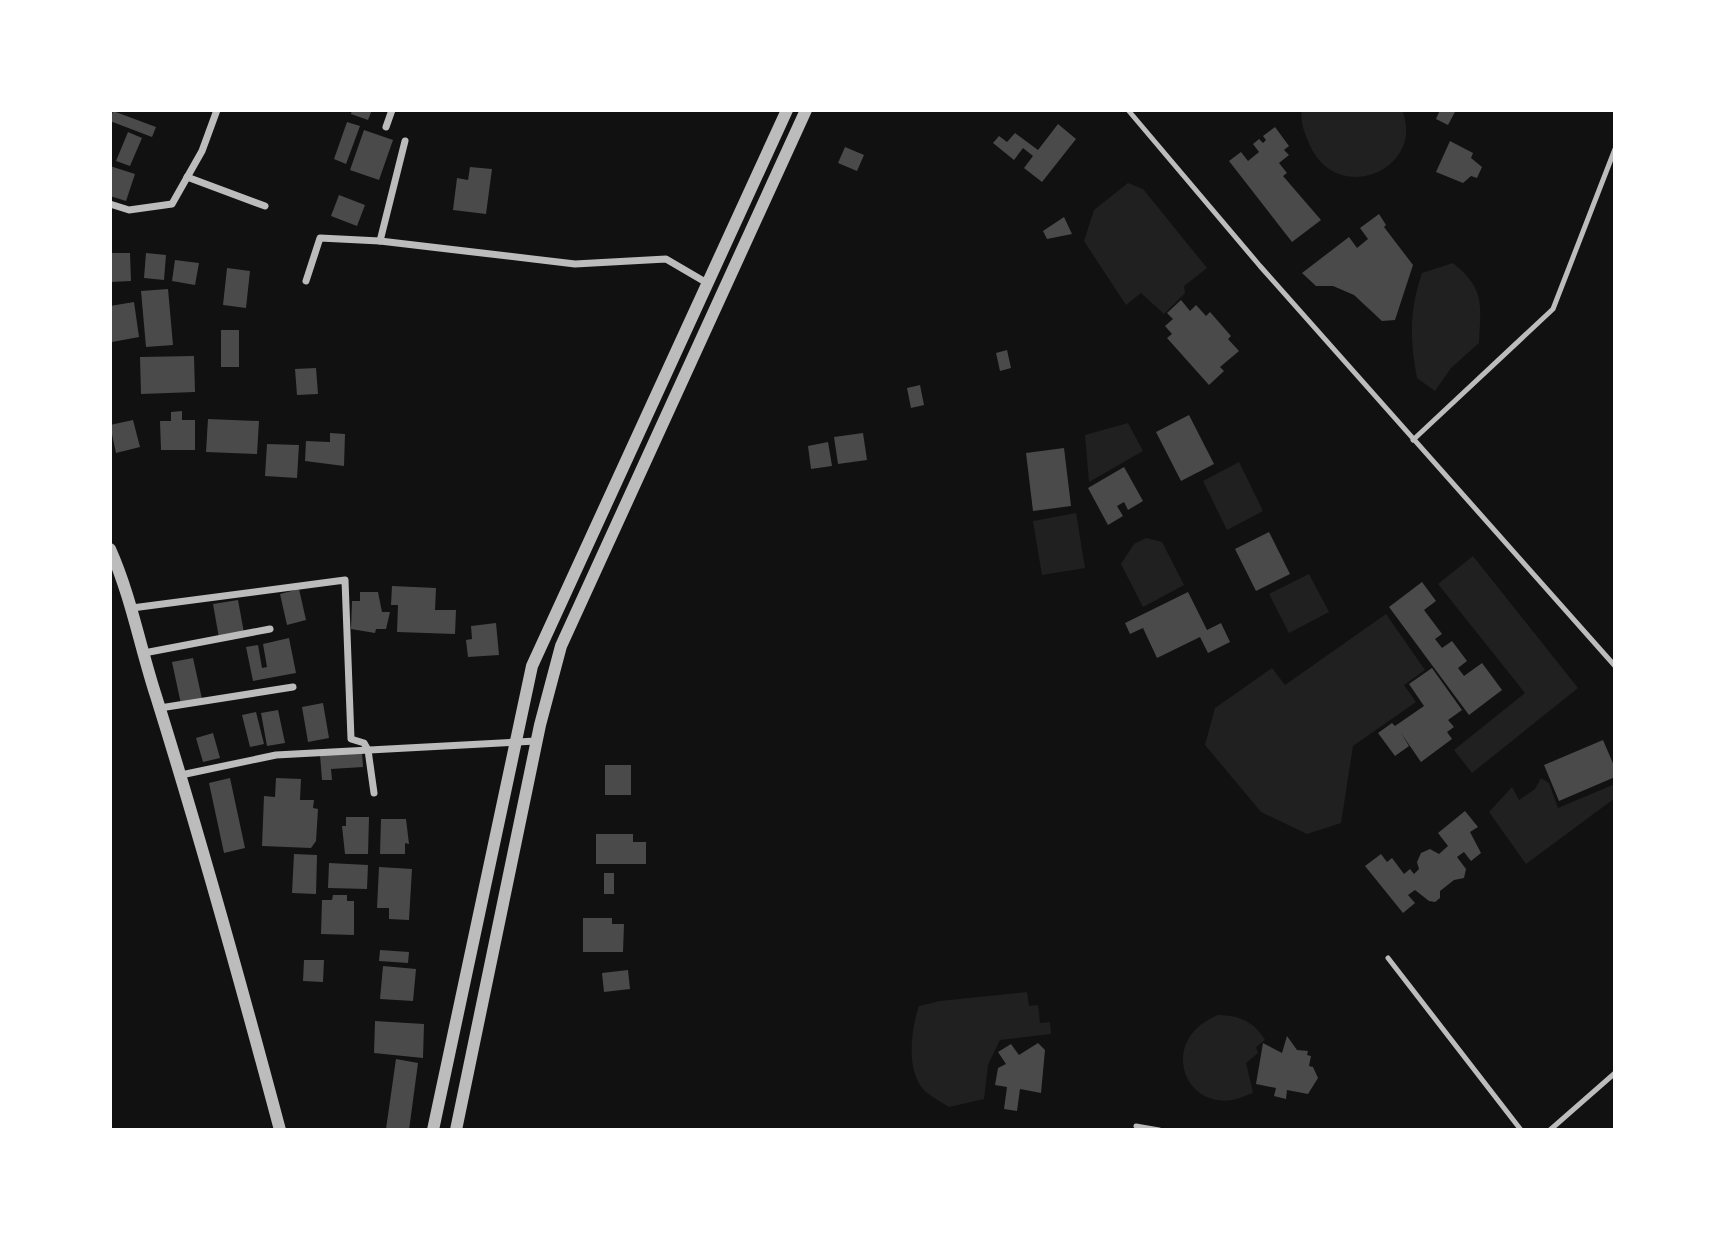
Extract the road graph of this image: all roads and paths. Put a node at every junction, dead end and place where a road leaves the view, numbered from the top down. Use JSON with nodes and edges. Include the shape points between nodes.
{"nodes":[{"id":1,"x":217,"y":110,"type":"edge"},
{"id":2,"x":392,"y":110,"type":"edge"},
{"id":3,"x":787,"y":110,"type":"edge"},
{"id":4,"x":806,"y":110,"type":"edge"},
{"id":5,"x":1128,"y":110,"type":"edge"},
{"id":6,"x":386,"y":127,"type":"dead end"},
{"id":7,"x":405,"y":141,"type":"dead end"},
{"id":8,"x":1615,"y":149,"type":"edge"},
{"id":9,"x":187,"y":177,"type":"junction"},
{"id":10,"x":110,"y":204,"type":"edge"},
{"id":11,"x":265,"y":206,"type":"dead end"},
{"id":12,"x":380,"y":241,"type":"junction"},
{"id":13,"x":306,"y":281,"type":"dead end"},
{"id":14,"x":707,"y":283,"type":"junction"},
{"id":15,"x":1413,"y":440,"type":"junction"},
{"id":16,"x":110,"y":549,"type":"edge"},
{"id":17,"x":132,"y":608,"type":"junction"},
{"id":18,"x":270,"y":629,"type":"dead end"},
{"id":19,"x":144,"y":653,"type":"junction"},
{"id":20,"x":1615,"y":667,"type":"edge"},
{"id":21,"x":293,"y":687,"type":"dead end"},
{"id":22,"x":160,"y":708,"type":"junction"},
{"id":23,"x":514,"y":741,"type":"junction"},
{"id":24,"x":536,"y":741,"type":"junction"},
{"id":25,"x":368,"y":750,"type":"junction"},
{"id":26,"x":181,"y":775,"type":"junction"},
{"id":27,"x":374,"y":793,"type":"dead end"},
{"id":28,"x":1388,"y":958,"type":"dead end"},
{"id":29,"x":1615,"y":1073,"type":"edge"},
{"id":30,"x":1136,"y":1126,"type":"dead end"},
{"id":31,"x":280,"y":1130,"type":"edge"},
{"id":32,"x":433,"y":1130,"type":"edge"},
{"id":33,"x":456,"y":1130,"type":"edge"},
{"id":34,"x":1158,"y":1130,"type":"edge"},
{"id":35,"x":1521,"y":1130,"type":"edge"},
{"id":36,"x":1550,"y":1130,"type":"edge"}],
"edges":[{"from":1,"to":9,"type":"street"},
{"from":2,"to":6,"type":"street"},
{"from":3,"to":14,"type":"street"},
{"from":4,"to":24,"type":"street","via":[[561,646]]},
{"from":5,"to":15,"type":"lane"},
{"from":7,"to":12,"type":"street"},
{"from":8,"to":15,"type":"lane","via":[[1553,309]]},
{"from":9,"to":10,"type":"street","via":[[172,204],[129,210]]},
{"from":9,"to":11,"type":"street"},
{"from":12,"to":13,"type":"street","via":[[320,238]]},
{"from":12,"to":14,"type":"street","via":[[575,264],[666,259]]},
{"from":14,"to":23,"type":"street","via":[[532,666]]},
{"from":15,"to":20,"type":"lane"},
{"from":16,"to":17,"type":"street"},
{"from":17,"to":19,"type":"street"},
{"from":17,"to":25,"type":"street","via":[[345,580],[351,739],[364,743]]},
{"from":18,"to":19,"type":"street"},
{"from":19,"to":22,"type":"street"},
{"from":21,"to":22,"type":"street"},
{"from":22,"to":26,"type":"street"},
{"from":23,"to":24,"type":"street"},
{"from":23,"to":25,"type":"street"},
{"from":23,"to":32,"type":"street"},
{"from":24,"to":33,"type":"street"},
{"from":25,"to":26,"type":"street","via":[[276,755]]},
{"from":25,"to":27,"type":"street"},
{"from":26,"to":31,"type":"street","via":[[214,880]]},
{"from":28,"to":35,"type":"lane"},
{"from":29,"to":36,"type":"lane"},
{"from":30,"to":34,"type":"lane"}]}
